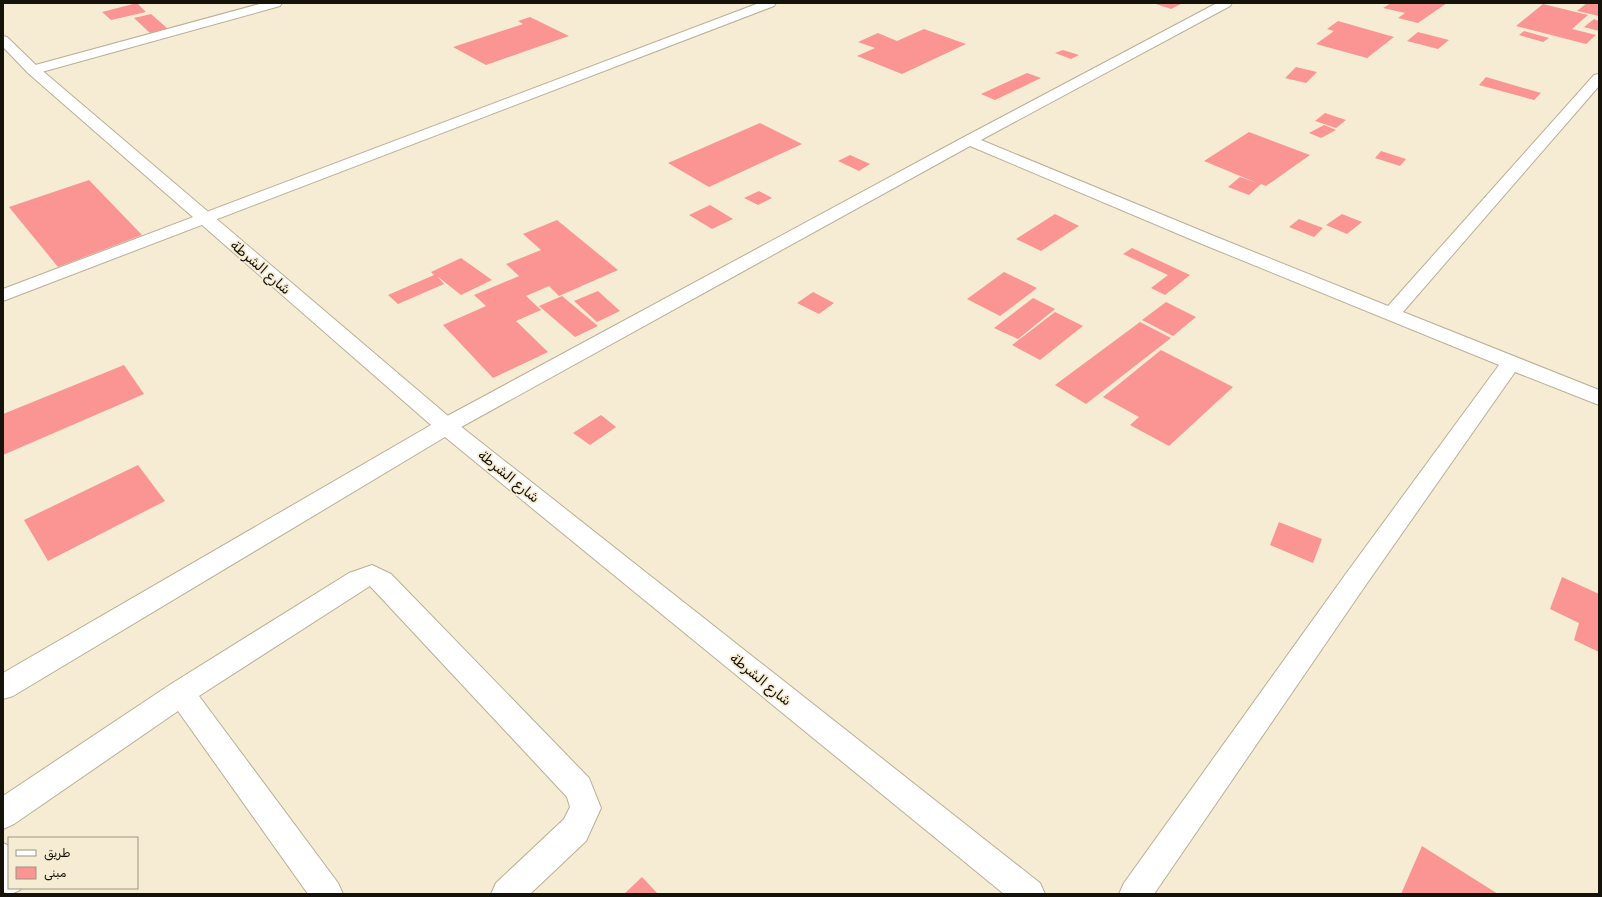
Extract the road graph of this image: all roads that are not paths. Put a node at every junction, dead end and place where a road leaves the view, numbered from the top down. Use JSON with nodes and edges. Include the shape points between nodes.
{"nodes":[{"id":1,"x":276,"y":3,"type":"edge"},
{"id":2,"x":770,"y":3,"type":"edge"},
{"id":3,"x":1226,"y":3,"type":"edge"},
{"id":4,"x":3,"y":40,"type":"edge"},
{"id":5,"x":33,"y":70,"type":"junction"},
{"id":6,"x":1599,"y":78,"type":"edge"},
{"id":7,"x":969,"y":140,"type":"junction"},
{"id":8,"x":204,"y":218,"type":"junction"},
{"id":9,"x":3,"y":295,"type":"edge"},
{"id":10,"x":1391,"y":314,"type":"junction"},
{"id":11,"x":1511,"y":363,"type":"junction"},
{"id":12,"x":1599,"y":398,"type":"edge"},
{"id":13,"x":446,"y":426,"type":"junction"},
{"id":14,"x":3,"y":687,"type":"edge"},
{"id":15,"x":181,"y":693,"type":"junction"},
{"id":16,"x":3,"y":814,"type":"edge"},
{"id":17,"x":3,"y":859,"type":"edge"},
{"id":18,"x":8,"y":876,"type":"edge"},
{"id":19,"x":327,"y":894,"type":"edge"},
{"id":20,"x":507,"y":894,"type":"edge"},
{"id":21,"x":1029,"y":894,"type":"edge"},
{"id":22,"x":1136,"y":894,"type":"edge"}],
"edges":[{"from":1,"to":5,"type":"street"},
{"from":2,"to":8,"type":"street"},
{"from":3,"to":7,"type":"street"},
{"from":4,"to":5,"type":"street","name":"شارع الشرطة"},
{"from":5,"to":8,"type":"street","name":"شارع الشرطة"},
{"from":6,"to":10,"type":"street"},
{"from":7,"to":10,"type":"street"},
{"from":7,"to":13,"type":"street"},
{"from":8,"to":9,"type":"street"},
{"from":8,"to":13,"type":"street","name":"شارع الشرطة"},
{"from":10,"to":11,"type":"street"},
{"from":11,"to":12,"type":"street"},
{"from":11,"to":22,"type":"street","via":[[1349,588]]},
{"from":13,"to":14,"type":"street"},
{"from":13,"to":21,"type":"street","name":"شارع الشرطة"},
{"from":15,"to":16,"type":"street"},
{"from":15,"to":19,"type":"street"},
{"from":15,"to":20,"type":"street","via":[[358,580],[372,575],[382,581],[578,788],[586,808],[575,830]]},
{"from":17,"to":18,"type":"street"}]}
